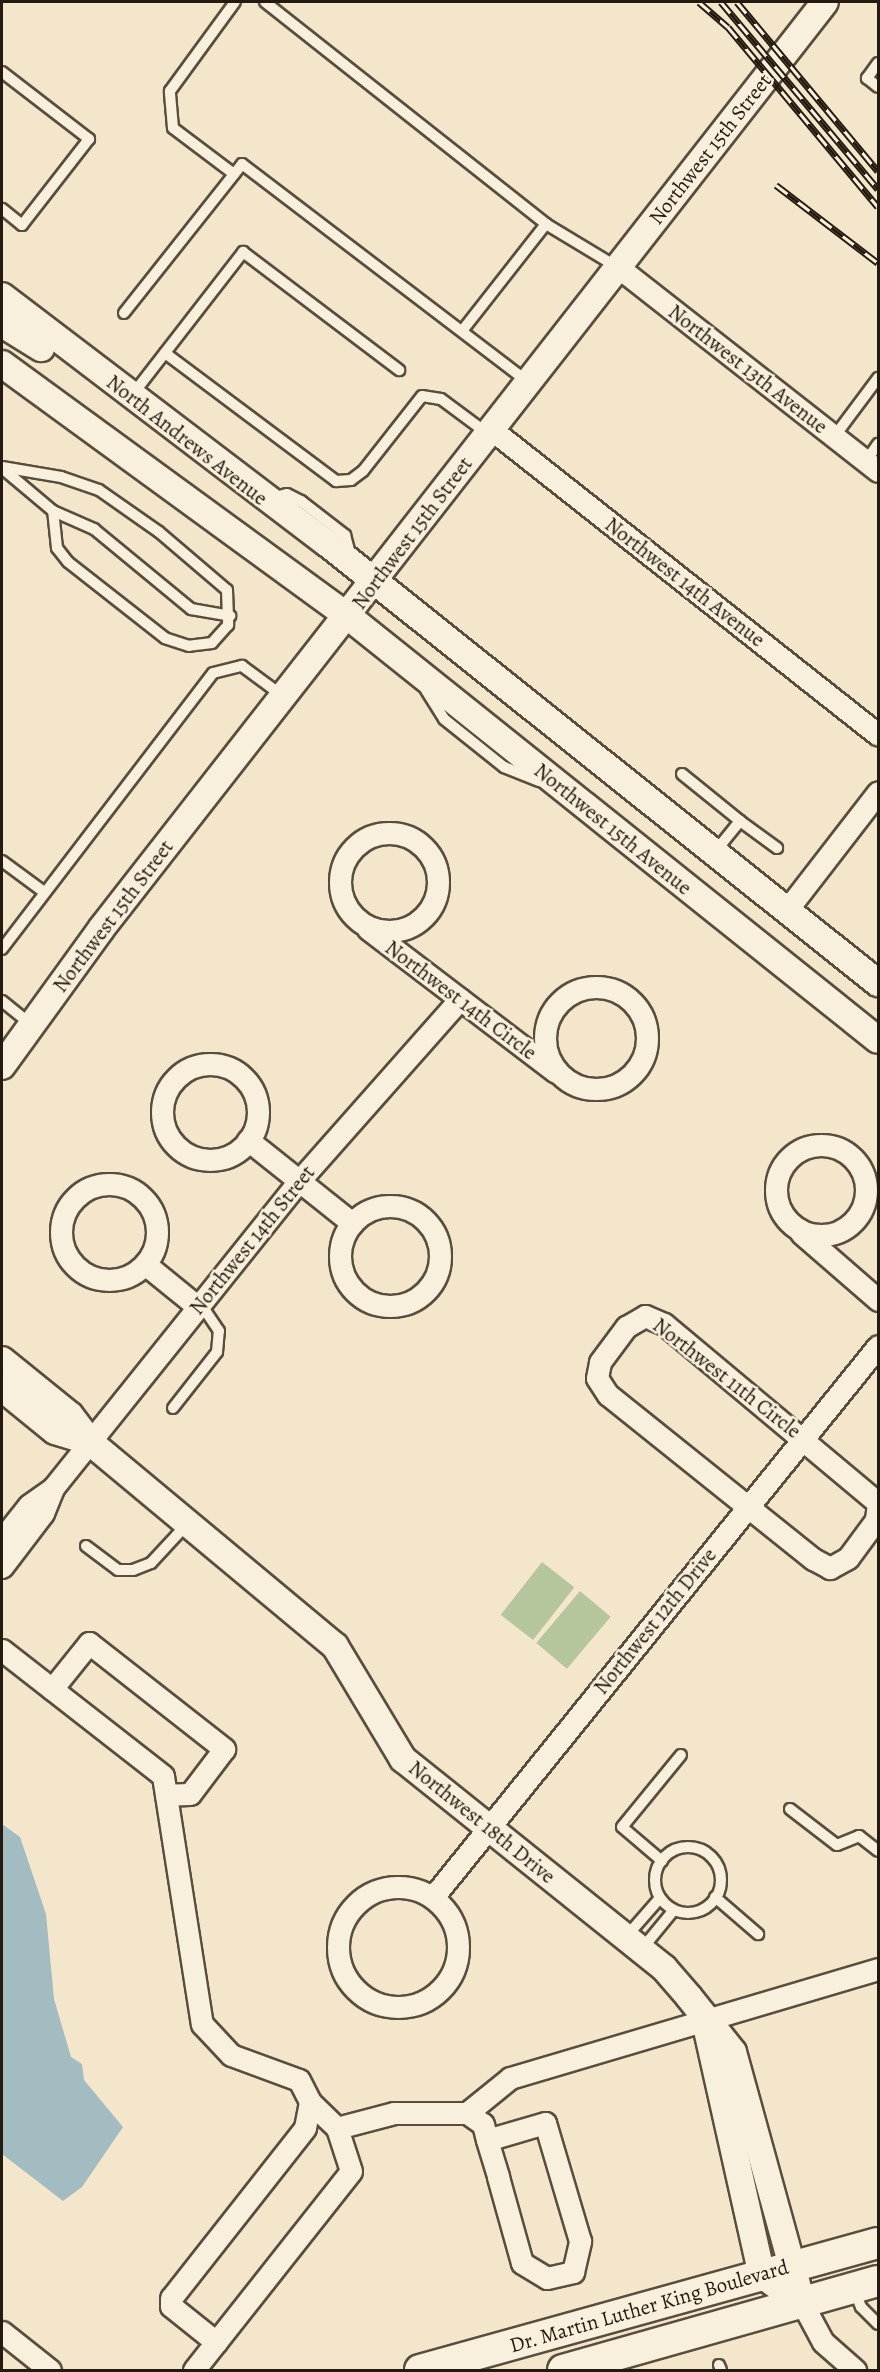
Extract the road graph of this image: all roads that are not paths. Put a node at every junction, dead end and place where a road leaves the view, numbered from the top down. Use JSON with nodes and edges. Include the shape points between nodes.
{"nodes":[{"id":1,"x":235,"y":2,"type":"edge"},
{"id":2,"x":266,"y":2,"type":"edge"},
{"id":3,"x":825,"y":2,"type":"edge"},
{"id":4,"x":879,"y":63,"type":"edge"},
{"id":5,"x":2,"y":72,"type":"edge"},
{"id":6,"x":879,"y":87,"type":"edge"},
{"id":7,"x":234,"y":174,"type":"junction"},
{"id":8,"x":2,"y":209,"type":"edge"},
{"id":9,"x":546,"y":224,"type":"junction"},
{"id":10,"x":618,"y":267,"type":"junction"},
{"id":11,"x":2,"y":296,"type":"edge"},
{"id":12,"x":124,"y":314,"type":"dead end"},
{"id":13,"x":2,"y":324,"type":"edge"},
{"id":14,"x":462,"y":331,"type":"junction"},
{"id":15,"x":165,"y":353,"type":"junction"},
{"id":16,"x":2,"y":364,"type":"edge"},
{"id":17,"x":399,"y":370,"type":"dead end"},
{"id":18,"x":879,"y":378,"type":"edge"},
{"id":19,"x":528,"y":382,"type":"junction"},
{"id":20,"x":131,"y":397,"type":"junction"},
{"id":21,"x":490,"y":432,"type":"junction"},
{"id":22,"x":834,"y":437,"type":"junction"},
{"id":23,"x":879,"y":444,"type":"edge"},
{"id":24,"x":872,"y":466,"type":"edge"},
{"id":25,"x":2,"y":467,"type":"edge"},
{"id":26,"x":263,"y":499,"type":"junction"},
{"id":27,"x":53,"y":511,"type":"junction"},
{"id":28,"x":375,"y":582,"type":"junction"},
{"id":29,"x":230,"y":616,"type":"junction"},
{"id":30,"x":349,"y":617,"type":"junction"},
{"id":31,"x":284,"y":697,"type":"junction"},
{"id":32,"x":879,"y":735,"type":"edge"},
{"id":33,"x":682,"y":774,"type":"dead end"},
{"id":34,"x":879,"y":792,"type":"edge"},
{"id":35,"x":740,"y":821,"type":"junction"},
{"id":36,"x":777,"y":848,"type":"dead end"},
{"id":37,"x":714,"y":853,"type":"junction"},
{"id":38,"x":2,"y":861,"type":"edge"},
{"id":39,"x":44,"y":892,"type":"junction"},
{"id":40,"x":786,"y":911,"type":"junction"},
{"id":41,"x":359,"y":922,"type":"junction"},
{"id":42,"x":2,"y":949,"type":"edge"},
{"id":43,"x":879,"y":983,"type":"edge"},
{"id":44,"x":460,"y":999,"type":"junction"},
{"id":45,"x":2,"y":1001,"type":"edge"},
{"id":46,"x":32,"y":1025,"type":"junction"},
{"id":47,"x":879,"y":1040,"type":"edge"},
{"id":48,"x":2,"y":1066,"type":"edge"},
{"id":49,"x":563,"y":1078,"type":"junction"},
{"id":50,"x":248,"y":1140,"type":"junction"},
{"id":51,"x":299,"y":1181,"type":"junction"},
{"id":52,"x":352,"y":1223,"type":"junction"},
{"id":53,"x":793,"y":1226,"type":"junction"},
{"id":54,"x":145,"y":1264,"type":"junction"},
{"id":55,"x":879,"y":1300,"type":"edge"},
{"id":56,"x":199,"y":1305,"type":"junction"},
{"id":57,"x":879,"y":1346,"type":"edge"},
{"id":58,"x":2,"y":1360,"type":"edge"},
{"id":59,"x":2,"y":1388,"type":"edge"},
{"id":60,"x":173,"y":1408,"type":"dead end"},
{"id":61,"x":804,"y":1438,"type":"junction"},
{"id":62,"x":90,"y":1442,"type":"junction"},
{"id":63,"x":53,"y":1488,"type":"junction"},
{"id":64,"x":748,"y":1507,"type":"junction"},
{"id":65,"x":189,"y":1522,"type":"junction"},
{"id":66,"x":2,"y":1539,"type":"edge"},
{"id":67,"x":86,"y":1546,"type":"dead end"},
{"id":68,"x":2,"y":1567,"type":"edge"},
{"id":69,"x":2,"y":1650,"type":"edge"},
{"id":70,"x":52,"y":1689,"type":"junction"},
{"id":71,"x":681,"y":1755,"type":"dead end"},
{"id":72,"x":166,"y":1795,"type":"junction"},
{"id":73,"x":790,"y":1809,"type":"dead end"},
{"id":74,"x":488,"y":1827,"type":"junction"},
{"id":75,"x":879,"y":1851,"type":"edge"},
{"id":76,"x":662,"y":1861,"type":"junction"},
{"id":77,"x":434,"y":1897,"type":"junction"},
{"id":78,"x":715,"y":1897,"type":"junction"},
{"id":79,"x":660,"y":1898,"type":"junction"},
{"id":80,"x":673,"y":1911,"type":"junction"},
{"id":81,"x":758,"y":1934,"type":"dead end"},
{"id":82,"x":633,"y":1944,"type":"junction"},
{"id":83,"x":879,"y":1969,"type":"edge"},
{"id":84,"x":705,"y":2021,"type":"junction"},
{"id":85,"x":310,"y":2102,"type":"junction"},
{"id":86,"x":467,"y":2113,"type":"junction"},
{"id":87,"x":337,"y":2128,"type":"junction"},
{"id":88,"x":487,"y":2140,"type":"junction"},
{"id":89,"x":879,"y":2243,"type":"edge"},
{"id":90,"x":775,"y":2271,"type":"junction"},
{"id":91,"x":866,"y":2285,"type":"edge"},
{"id":92,"x":802,"y":2303,"type":"junction"},
{"id":93,"x":879,"y":2325,"type":"edge"},
{"id":94,"x":2,"y":2332,"type":"edge"},
{"id":95,"x":216,"y":2342,"type":"junction"},
{"id":96,"x":50,"y":2370,"type":"edge"},
{"id":97,"x":194,"y":2370,"type":"edge"},
{"id":98,"x":420,"y":2370,"type":"edge"},
{"id":99,"x":563,"y":2370,"type":"edge"},
{"id":100,"x":855,"y":2370,"type":"edge"}],
"edges":[{"from":1,"to":7,"type":"lane","via":[[170,91],[173,128]]},
{"from":2,"to":9,"type":"lane"},
{"from":3,"to":10,"type":"street","name":"Northwest 15th Street"},
{"from":4,"to":6,"type":"lane","via":[[867,78]]},
{"from":5,"to":8,"type":"lane","via":[[88,139],[22,225]]},
{"from":7,"to":12,"type":"lane"},
{"from":7,"to":14,"type":"lane","via":[[242,164]]},
{"from":9,"to":10,"type":"lane"},
{"from":9,"to":14,"type":"lane"},
{"from":10,"to":19,"type":"street","name":"Northwest 15th Street"},
{"from":10,"to":22,"type":"street","name":"Northwest 13th Avenue"},
{"from":11,"to":20,"type":"street","name":"North Andrews Avenue"},
{"from":13,"to":26,"type":"street","via":[[76,373],[200,471]]},
{"from":14,"to":19,"type":"lane"},
{"from":15,"to":17,"type":"lane","via":[[243,252]]},
{"from":15,"to":20,"type":"lane"},
{"from":15,"to":21,"type":"lane","via":[[336,481],[351,480],[363,471],[422,396],[441,399]]},
{"from":16,"to":30,"type":"street"},
{"from":18,"to":22,"type":"lane"},
{"from":19,"to":21,"type":"street","name":"Northwest 15th Street"},
{"from":20,"to":26,"type":"street","name":"North Andrews Avenue"},
{"from":21,"to":28,"type":"street","name":"Northwest 15th Street"},
{"from":21,"to":32,"type":"street","name":"Northwest 14th Avenue"},
{"from":22,"to":24,"type":"street","name":"Northwest 13th Avenue"},
{"from":23,"to":24,"type":"lane"},
{"from":25,"to":27,"type":"lane"},
{"from":25,"to":29,"type":"lane","via":[[99,490],[159,531],[226,590]]},
{"from":26,"to":28,"type":"street","name":"North Andrews Avenue"},
{"from":27,"to":29,"type":"lane","via":[[94,529],[191,609]]},
{"from":27,"to":29,"type":"lane","via":[[57,548],[68,562],[165,638],[189,646],[212,643]]},
{"from":28,"to":30,"type":"street","name":"Northwest 15th Street"},
{"from":28,"to":37,"type":"street","name":"Northwest 15th Avenue"},
{"from":30,"to":31,"type":"street","name":"Northwest 15th Street"},
{"from":30,"to":47,"type":"street","name":"Northwest 15th Avenue"},
{"from":31,"to":39,"type":"lane","via":[[242,666],[213,674]]},
{"from":31,"to":46,"type":"street","name":"Northwest 15th Street"},
{"from":33,"to":35,"type":"lane"},
{"from":34,"to":40,"type":"street"},
{"from":35,"to":36,"type":"lane"},
{"from":35,"to":37,"type":"lane"},
{"from":37,"to":40,"type":"street","name":"Northwest 15th Avenue"},
{"from":38,"to":39,"type":"lane"},
{"from":39,"to":42,"type":"lane"},
{"from":40,"to":43,"type":"street","name":"Northwest 15th Avenue"},
{"from":41,"to":41,"type":"street","name":"Northwest 14th Circle","via":[[391,932],[408,928],[432,907],[438,874],[420,844],[405,836],[372,836],[346,859],[341,892]]},
{"from":41,"to":44,"type":"street","name":"Northwest 14th Circle"},
{"from":44,"to":49,"type":"street","name":"Northwest 14th Circle"},
{"from":44,"to":51,"type":"street","name":"Northwest 14th Street"},
{"from":45,"to":46,"type":"lane"},
{"from":46,"to":48,"type":"street","name":"Northwest 15th Street"},
{"from":49,"to":49,"type":"street","name":"Northwest 14th Circle","via":[[596,1090],[630,1077],[647,1046],[647,1028],[630,999],[597,987],[564,998],[546,1030],[546,1048]]},
{"from":50,"to":50,"type":"street","via":[[258,1118],[258,1101],[238,1072],[206,1063],[175,1077],[161,1109],[163,1126],[179,1150],[211,1161],[228,1157]]},
{"from":50,"to":51,"type":"street"},
{"from":51,"to":52,"type":"street"},
{"from":51,"to":56,"type":"street","name":"Northwest 14th Street"},
{"from":52,"to":52,"type":"street","via":[[340,1249],[340,1267],[358,1296],[391,1307],[423,1294],[440,1263],[440,1245],[422,1217],[390,1205],[372,1208]]},
{"from":53,"to":53,"type":"street","via":[[823,1236],[852,1223],[861,1210],[865,1187],[859,1165],[849,1154],[819,1145],[804,1148],[781,1168],[776,1199]]},
{"from":53,"to":55,"type":"street"},
{"from":54,"to":54,"type":"street","via":[[157,1240],[157,1223],[139,1193],[107,1184],[76,1196],[61,1225],[62,1242],[78,1269],[109,1281],[126,1278]]},
{"from":54,"to":56,"type":"street"},
{"from":56,"to":60,"type":"lane","via":[[219,1331],[217,1352]]},
{"from":56,"to":62,"type":"street","name":"Northwest 14th Street"},
{"from":57,"to":61,"type":"street","name":"Northwest 12th Drive"},
{"from":58,"to":62,"type":"street","via":[[70,1415]]},
{"from":59,"to":62,"type":"street","via":[[55,1431]]},
{"from":61,"to":64,"type":"street","name":"Northwest 12th Drive"},
{"from":61,"to":64,"type":"street","name":"Northwest 11th Circle","via":[[878,1503],[876,1520],[848,1558],[830,1568]]},
{"from":61,"to":64,"type":"street","name":"Northwest 11th Circle","via":[[664,1324],[645,1316],[626,1328],[600,1362],[597,1378],[608,1395]]},
{"from":62,"to":63,"type":"street","name":"Northwest 14th Street"},
{"from":62,"to":65,"type":"street","name":"Northwest 18th Drive"},
{"from":63,"to":66,"type":"street","name":"Northwest 14th Street","via":[[29,1505]]},
{"from":63,"to":68,"type":"street","name":"Northwest 14th Street","via":[[43,1514]]},
{"from":64,"to":74,"type":"street","name":"Northwest 12th Drive"},
{"from":65,"to":67,"type":"lane","via":[[151,1563],[133,1570],[118,1570]]},
{"from":65,"to":74,"type":"street","name":"Northwest 18th Drive","via":[[335,1646],[403,1759]]},
{"from":69,"to":70,"type":"street"},
{"from":70,"to":72,"type":"street","via":[[163,1776]]},
{"from":70,"to":72,"type":"street","via":[[89,1643],[224,1749],[190,1794]]},
{"from":71,"to":76,"type":"lane","via":[[622,1827]]},
{"from":72,"to":85,"type":"street","via":[[202,2024],[231,2055],[299,2080]]},
{"from":73,"to":75,"type":"lane","via":[[837,1845],[860,1836]]},
{"from":74,"to":77,"type":"street","name":"Northwest 12th Drive"},
{"from":74,"to":82,"type":"street","name":"Northwest 18th Drive"},
{"from":76,"to":78,"type":"lane","via":[[684,1846],[703,1849],[720,1868]]},
{"from":76,"to":79,"type":"lane","via":[[654,1880]]},
{"from":77,"to":77,"type":"street","via":[[417,1889],[379,1889],[349,1912],[338,1948],[341,1966],[364,1998],[404,2008],[424,2002],[454,1972],[457,1931]]},
{"from":78,"to":80,"type":"lane","via":[[700,1910]]},
{"from":78,"to":81,"type":"lane"},
{"from":79,"to":80,"type":"lane"},
{"from":79,"to":82,"type":"lane"},
{"from":80,"to":82,"type":"lane"},
{"from":82,"to":84,"type":"street","name":"Northwest 18th Drive","via":[[664,1968]]},
{"from":83,"to":84,"type":"street"},
{"from":84,"to":86,"type":"street","via":[[510,2078]]},
{"from":84,"to":90,"type":"street","name":"Northwest 18th Drive"},
{"from":85,"to":87,"type":"street"},
{"from":85,"to":95,"type":"street","via":[[304,2128],[171,2298],[171,2306]]},
{"from":86,"to":87,"type":"street","via":[[394,2113]]},
{"from":86,"to":88,"type":"street","via":[[483,2124]]},
{"from":87,"to":95,"type":"street","via":[[351,2171]]},
{"from":88,"to":88,"type":"street","via":[[544,2123],[580,2241],[573,2272],[547,2278],[522,2263]]},
{"from":89,"to":90,"type":"main road","name":"Dr. Martin Luther King Boulevard"},
{"from":90,"to":92,"type":"street","name":"Northwest 18th Drive"},
{"from":90,"to":98,"type":"main road","name":"Dr. Martin Luther King Boulevard"},
{"from":91,"to":92,"type":"main road","name":"Dr. Martin Luther King Boulevard"},
{"from":91,"to":93,"type":"lane","via":[[861,2307]]},
{"from":92,"to":99,"type":"main road","name":"Dr. Martin Luther King Boulevard"},
{"from":92,"to":100,"type":"street","via":[[823,2342]]},
{"from":94,"to":96,"type":"street"},
{"from":95,"to":97,"type":"street"}]}
